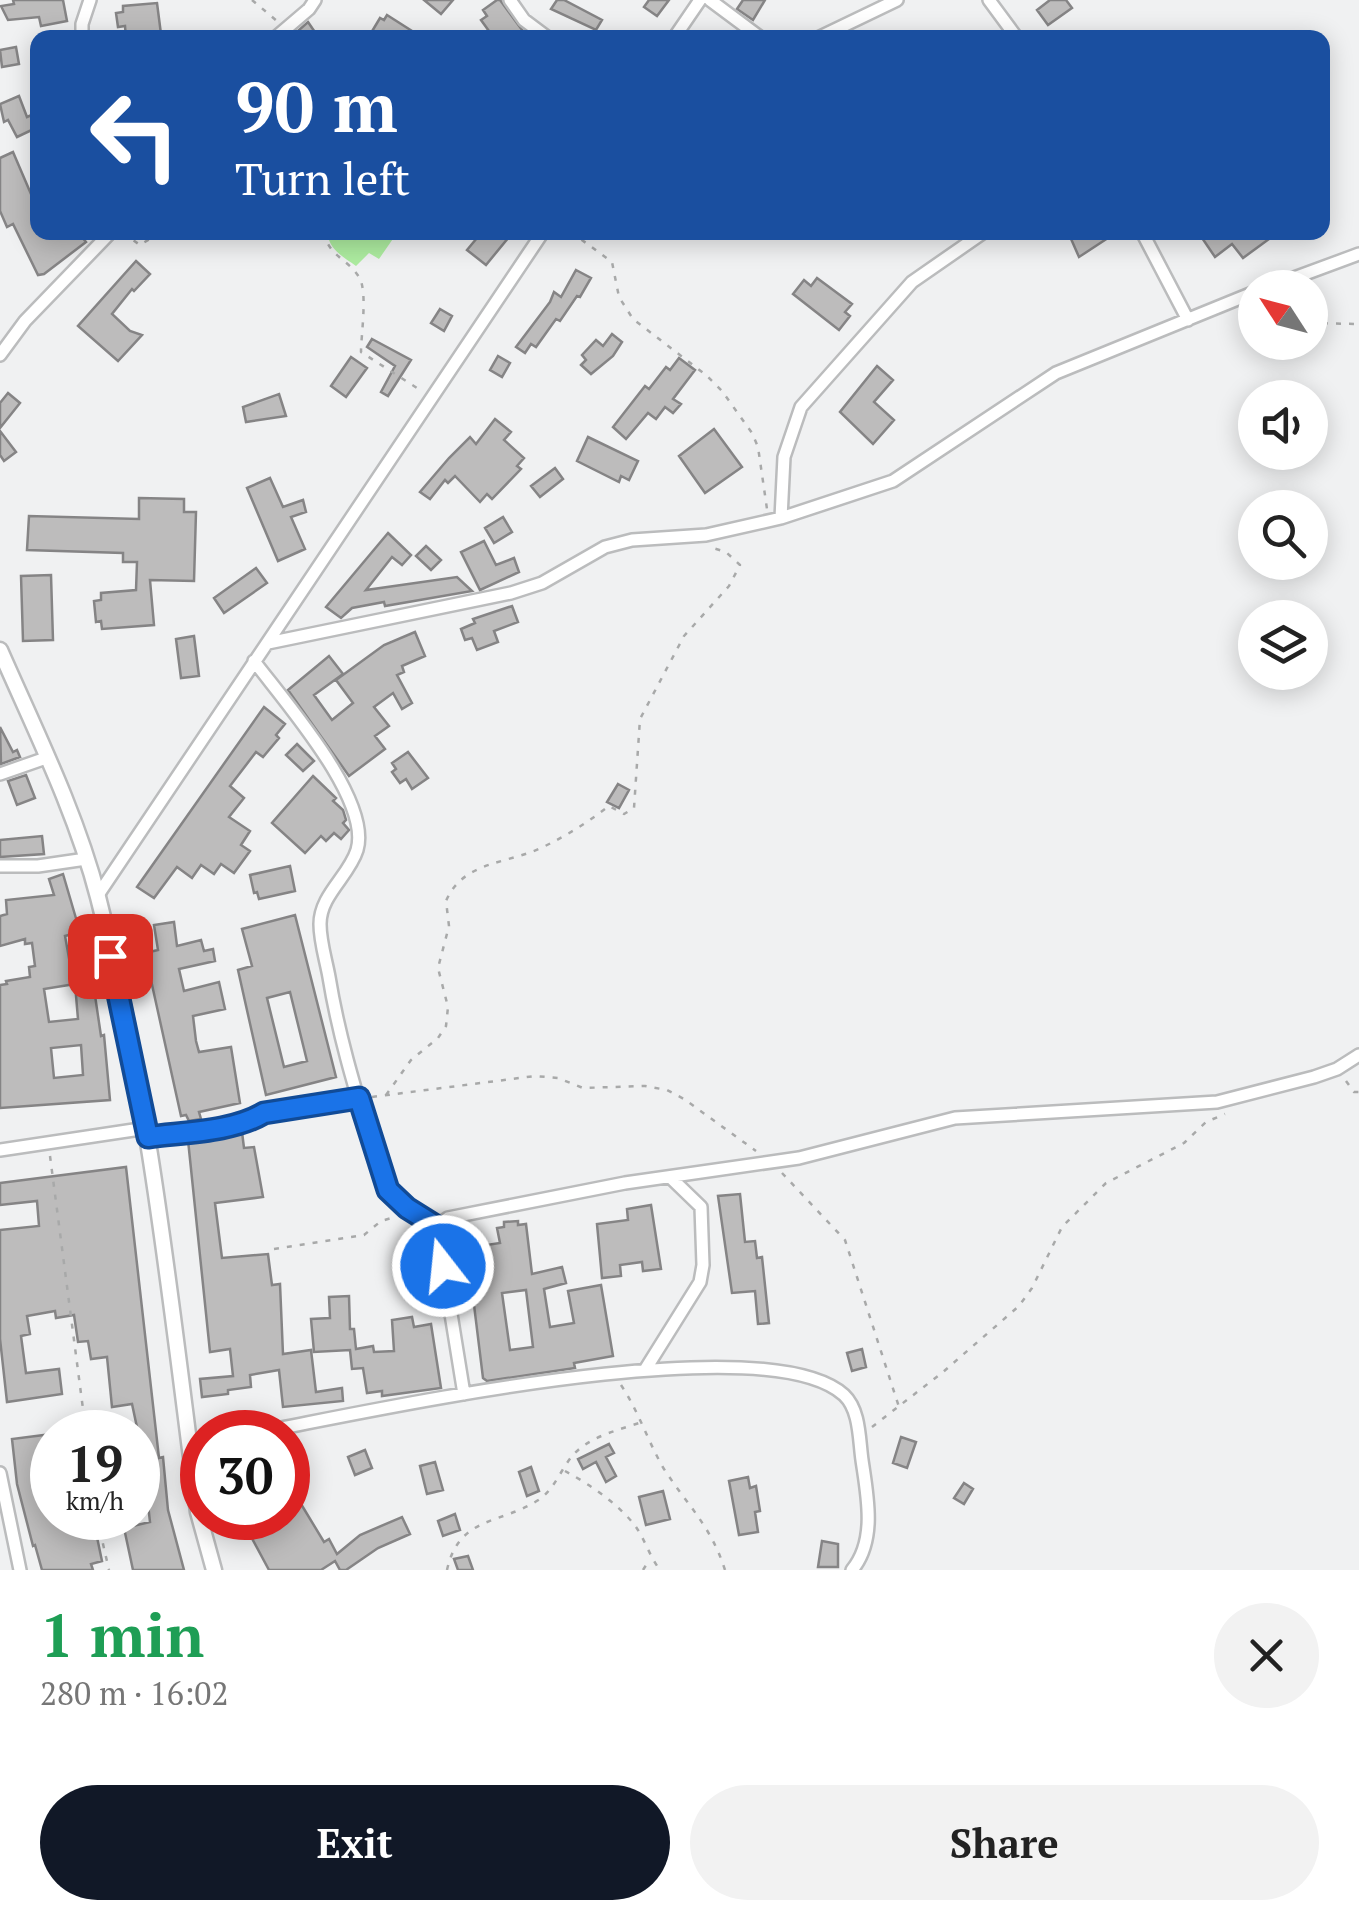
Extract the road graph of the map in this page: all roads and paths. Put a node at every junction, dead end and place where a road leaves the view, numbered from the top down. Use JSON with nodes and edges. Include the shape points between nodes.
{"nodes":[{"id":1,"x":90,"y":0,"type":"edge"},
{"id":2,"x":252,"y":0,"type":"edge"},
{"id":3,"x":315,"y":0,"type":"edge"},
{"id":4,"x":510,"y":0,"type":"edge"},
{"id":5,"x":700,"y":0,"type":"edge"},
{"id":6,"x":710,"y":0,"type":"edge"},
{"id":7,"x":897,"y":0,"type":"edge"},
{"id":8,"x":989,"y":0,"type":"edge"},
{"id":9,"x":286,"y":28,"type":"joint"},
{"id":10,"x":82,"y":30,"type":"edge"},
{"id":11,"x":537,"y":30,"type":"edge"},
{"id":12,"x":679,"y":30,"type":"edge"},
{"id":13,"x":750,"y":30,"type":"edge"},
{"id":14,"x":835,"y":30,"type":"edge"},
{"id":15,"x":1011,"y":30,"type":"edge"},
{"id":16,"x":103,"y":240,"type":"edge"},
{"id":17,"x":325,"y":240,"type":"edge"},
{"id":18,"x":538,"y":240,"type":"edge"},
{"id":19,"x":582,"y":240,"type":"edge"},
{"id":20,"x":972,"y":240,"type":"edge"},
{"id":21,"x":1146,"y":240,"type":"edge"},
{"id":22,"x":1359,"y":254,"type":"edge"},
{"id":23,"x":1316,"y":270,"type":"edge"},
{"id":24,"x":1238,"y":299,"type":"edge"},
{"id":25,"x":1188,"y":320,"type":"junction"},
{"id":26,"x":1328,"y":323,"type":"edge"},
{"id":27,"x":1359,"y":324,"type":"edge"},
{"id":28,"x":0,"y":354,"type":"edge"},
{"id":29,"x":434,"y":399,"type":"junction"},
{"id":30,"x":775,"y":520,"type":"junction"},
{"id":31,"x":706,"y":535,"type":"junction"},
{"id":32,"x":268,"y":643,"type":"junction"},
{"id":33,"x":0,"y":650,"type":"edge"},
{"id":34,"x":254,"y":660,"type":"junction"},
{"id":35,"x":46,"y":758,"type":"junction"},
{"id":36,"x":0,"y":774,"type":"edge"},
{"id":37,"x":86,"y":860,"type":"junction"},
{"id":38,"x":0,"y":866,"type":"edge"},
{"id":39,"x":98,"y":896,"type":"junction"},
{"id":40,"x":1359,"y":1055,"type":"edge"},
{"id":41,"x":1337,"y":1069,"type":"junction"},
{"id":42,"x":1359,"y":1092,"type":"edge"},
{"id":43,"x":386,"y":1095,"type":"dead end"},
{"id":44,"x":359,"y":1098,"type":"junction"},
{"id":45,"x":1227,"y":1112,"type":"dead end"},
{"id":46,"x":148,"y":1133,"type":"junction"},
{"id":47,"x":48,"y":1143,"type":"junction"},
{"id":48,"x":0,"y":1150,"type":"edge"},
{"id":49,"x":670,"y":1177,"type":"junction"},
{"id":50,"x":418,"y":1214,"type":"junction"},
{"id":51,"x":439,"y":1228,"type":"junction"},
{"id":52,"x":274,"y":1250,"type":"dead end"},
{"id":53,"x":645,"y":1370,"type":"junction"},
{"id":54,"x":612,"y":1372,"type":"junction"},
{"id":55,"x":464,"y":1394,"type":"junction"},
{"id":56,"x":83,"y":1410,"type":"edge"},
{"id":57,"x":191,"y":1410,"type":"edge"},
{"id":58,"x":642,"y":1422,"type":"junction"},
{"id":59,"x":310,"y":1423,"type":"edge"},
{"id":60,"x":859,"y":1437,"type":"junction"},
{"id":61,"x":563,"y":1470,"type":"junction"},
{"id":62,"x":0,"y":1473,"type":"edge"},
{"id":63,"x":102,"y":1540,"type":"edge"},
{"id":64,"x":206,"y":1540,"type":"edge"},
{"id":65,"x":651,"y":1558,"type":"junction"},
{"id":66,"x":20,"y":1570,"type":"edge"},
{"id":67,"x":108,"y":1570,"type":"edge"},
{"id":68,"x":214,"y":1570,"type":"edge"},
{"id":69,"x":447,"y":1570,"type":"edge"},
{"id":70,"x":643,"y":1570,"type":"edge"},
{"id":71,"x":660,"y":1570,"type":"edge"},
{"id":72,"x":725,"y":1570,"type":"edge"},
{"id":73,"x":852,"y":1570,"type":"edge"}],
"edges":[{"from":1,"to":10,"type":"street"},
{"from":2,"to":9,"type":"path"},
{"from":3,"to":9,"type":"street"},
{"from":4,"to":11,"type":"street"},
{"from":5,"to":12,"type":"street"},
{"from":6,"to":13,"type":"street"},
{"from":7,"to":14,"type":"street"},
{"from":8,"to":15,"type":"street"},
{"from":16,"to":28,"type":"street"},
{"from":17,"to":29,"type":"path","via":[[364,290],[361,352]]},
{"from":18,"to":29,"type":"street"},
{"from":19,"to":30,"type":"path","via":[[612,262],[619,297],[632,318],[706,374],[739,413],[758,447]]},
{"from":20,"to":30,"type":"street","via":[[912,282],[801,407],[784,456]]},
{"from":21,"to":25,"type":"street"},
{"from":22,"to":23,"type":"street"},
{"from":24,"to":25,"type":"street"},
{"from":25,"to":30,"type":"street","via":[[1056,372],[893,480]]},
{"from":26,"to":27,"type":"path"},
{"from":29,"to":32,"type":"street"},
{"from":30,"to":31,"type":"street"},
{"from":31,"to":32,"type":"street","via":[[632,540],[511,593]]},
{"from":31,"to":43,"type":"path","via":[[712,547],[740,565],[730,586],[684,636],[640,719],[634,808],[624,814],[609,806],[538,850],[492,862],[459,881],[446,901],[449,926],[438,968],[446,1026]]},
{"from":32,"to":34,"type":"street"},
{"from":33,"to":35,"type":"street"},
{"from":34,"to":39,"type":"street"},
{"from":34,"to":44,"type":"street","via":[[356,813],[359,844],[320,924]]},
{"from":35,"to":36,"type":"street"},
{"from":35,"to":37,"type":"street"},
{"from":37,"to":38,"type":"street"},
{"from":37,"to":39,"type":"street"},
{"from":39,"to":46,"type":"street"},
{"from":40,"to":41,"type":"street"},
{"from":41,"to":42,"type":"path"},
{"from":41,"to":49,"type":"street","via":[[1217,1102],[955,1118],[799,1158]]},
{"from":44,"to":46,"type":"street"},
{"from":44,"to":50,"type":"street","via":[[382,1176]]},
{"from":45,"to":60,"type":"path","via":[[1184,1144],[1106,1183],[1062,1227],[1020,1306]]},
{"from":46,"to":47,"type":"street"},
{"from":46,"to":57,"type":"street"},
{"from":47,"to":48,"type":"street"},
{"from":47,"to":56,"type":"path"},
{"from":49,"to":51,"type":"street","via":[[448,1218]]},
{"from":49,"to":53,"type":"street","via":[[702,1212],[703,1274]]},
{"from":50,"to":51,"type":"street"},
{"from":50,"to":52,"type":"path","via":[[388,1218],[364,1235]]},
{"from":51,"to":55,"type":"street"},
{"from":53,"to":54,"type":"street"},
{"from":53,"to":60,"type":"street","via":[[757,1368],[820,1381],[854,1409]]},
{"from":54,"to":55,"type":"street"},
{"from":54,"to":58,"type":"path"},
{"from":55,"to":59,"type":"street"},
{"from":58,"to":61,"type":"path","via":[[590,1442]]},
{"from":58,"to":72,"type":"path","via":[[663,1467],[713,1535]]},
{"from":60,"to":73,"type":"street","via":[[868,1506],[866,1539]]},
{"from":61,"to":65,"type":"path","via":[[626,1516]]},
{"from":61,"to":69,"type":"path","via":[[538,1500],[466,1532]]},
{"from":62,"to":66,"type":"street"},
{"from":63,"to":67,"type":"path"},
{"from":64,"to":68,"type":"street"},
{"from":65,"to":70,"type":"path"},
{"from":65,"to":71,"type":"path"}]}
